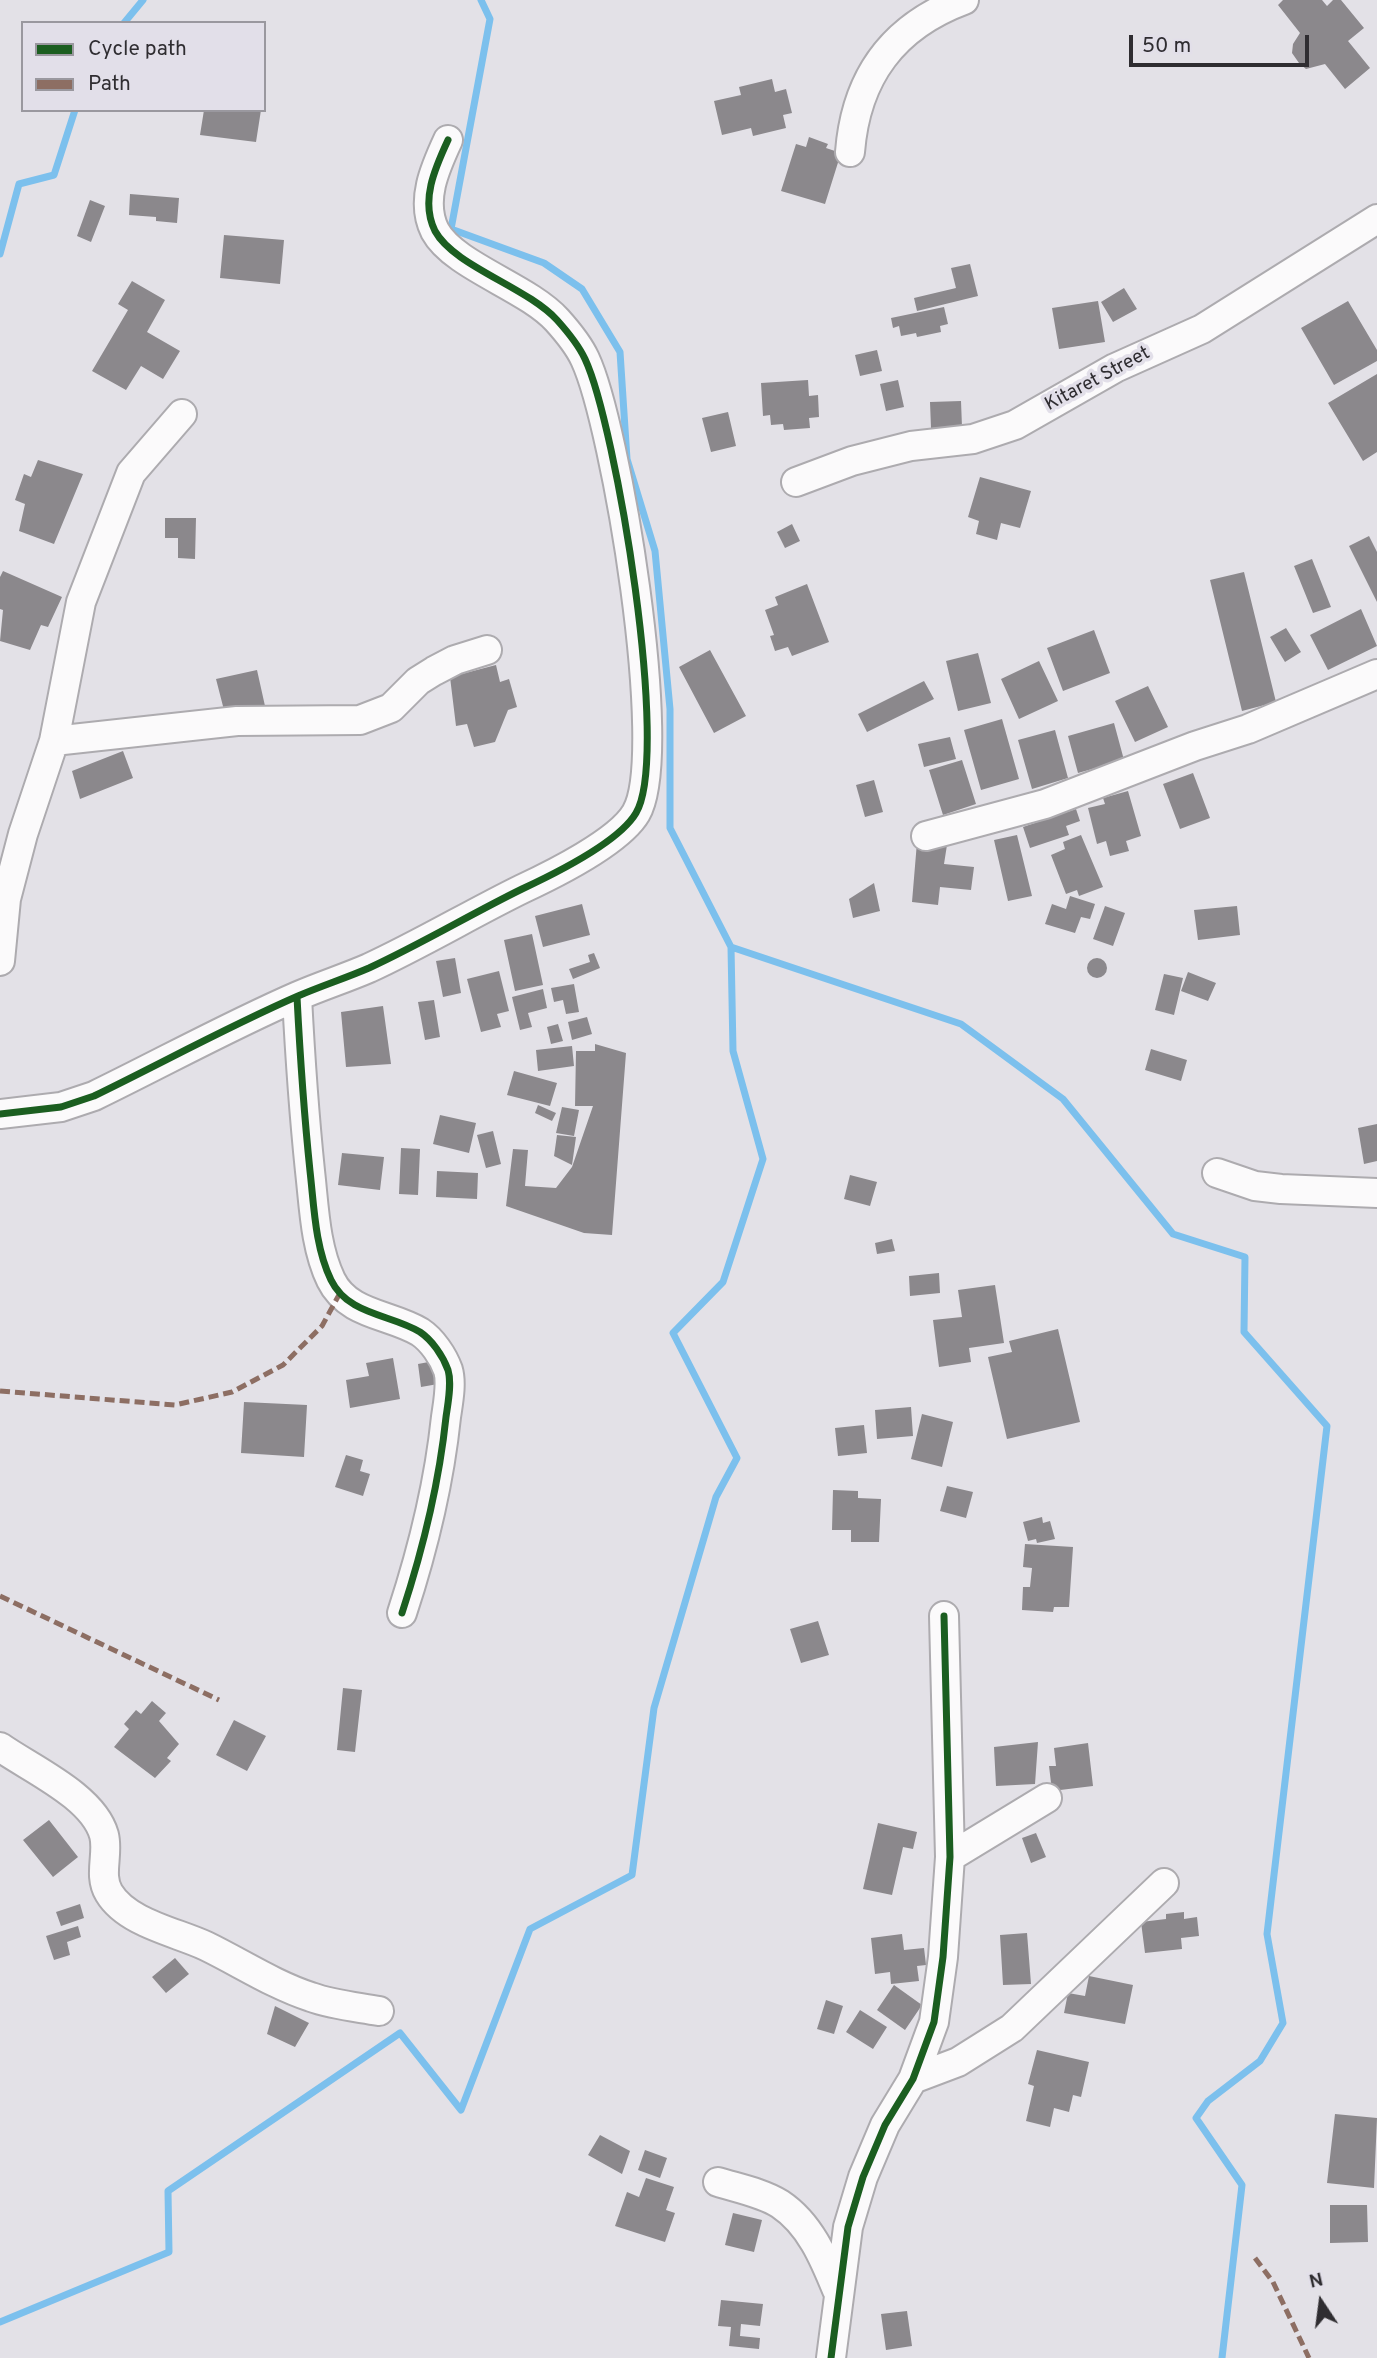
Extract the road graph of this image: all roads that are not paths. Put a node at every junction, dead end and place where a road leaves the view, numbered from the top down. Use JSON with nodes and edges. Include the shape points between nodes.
{"nodes":[{"id":1,"x":964,"y":0,"type":"edge"},
{"id":2,"x":448,"y":139,"type":"dead end"},
{"id":3,"x":850,"y":152,"type":"dead end"},
{"id":4,"x":1377,"y":219,"type":"edge"},
{"id":5,"x":182,"y":414,"type":"dead end"},
{"id":6,"x":796,"y":482,"type":"dead end"},
{"id":7,"x":487,"y":650,"type":"dead end"},
{"id":8,"x":1377,"y":674,"type":"edge"},
{"id":9,"x":54,"y":741,"type":"junction"},
{"id":10,"x":926,"y":836,"type":"dead end"},
{"id":11,"x":0,"y":961,"type":"edge"},
{"id":12,"x":297,"y":997,"type":"junction"},
{"id":13,"x":0,"y":1114,"type":"edge"},
{"id":14,"x":1217,"y":1173,"type":"dead end"},
{"id":15,"x":1377,"y":1193,"type":"edge"},
{"id":16,"x":402,"y":1613,"type":"dead end"},
{"id":17,"x":944,"y":1616,"type":"dead end"},
{"id":18,"x":0,"y":1747,"type":"edge"},
{"id":19,"x":1047,"y":1798,"type":"dead end"},
{"id":20,"x":950,"y":1857,"type":"junction"},
{"id":21,"x":1164,"y":1883,"type":"dead end"},
{"id":22,"x":379,"y":2011,"type":"dead end"},
{"id":23,"x":913,"y":2080,"type":"junction"},
{"id":24,"x":718,"y":2182,"type":"dead end"},
{"id":25,"x":838,"y":2292,"type":"junction"},
{"id":26,"x":831,"y":2358,"type":"edge"}],
"edges":[{"from":1,"to":3,"type":"street","via":[[907,29],[890,47],[862,94]]},
{"from":2,"to":12,"type":"street","via":[[428,204],[440,240],[555,318],[584,357],[597,394],[633,568],[646,774],[636,814],[551,877],[367,968]]},
{"from":4,"to":6,"type":"street","name":"Kitaret Street","via":[[1202,329],[1115,368],[1015,425],[973,439],[911,446],[864,458]]},
{"from":5,"to":9,"type":"street","via":[[131,473],[113,514],[81,602]]},
{"from":7,"to":9,"type":"street","via":[[433,671],[391,708],[360,720],[237,721]]},
{"from":8,"to":10,"type":"street","via":[[1248,729],[1045,804]]},
{"from":9,"to":11,"type":"street","via":[[6,899]]},
{"from":12,"to":13,"type":"street","via":[[94,1096],[61,1107]]},
{"from":12,"to":16,"type":"street","via":[[313,1200],[331,1279],[354,1305],[421,1333],[442,1356],[449,1372],[440,1464]]},
{"from":14,"to":15,"type":"street","via":[[1255,1186]]},
{"from":17,"to":20,"type":"street"},
{"from":18,"to":22,"type":"street","via":[[75,1797],[97,1820],[106,1851],[104,1880],[118,1903],[138,1917],[292,1990]]},
{"from":19,"to":20,"type":"street"},
{"from":20,"to":23,"type":"street","via":[[934,2022]]},
{"from":21,"to":23,"type":"street","via":[[1013,2028],[958,2062]]},
{"from":23,"to":25,"type":"street","via":[[885,2124],[863,2177],[848,2227]]},
{"from":24,"to":25,"type":"street","via":[[779,2203],[806,2228],[823,2254]]},
{"from":25,"to":26,"type":"street"}]}
